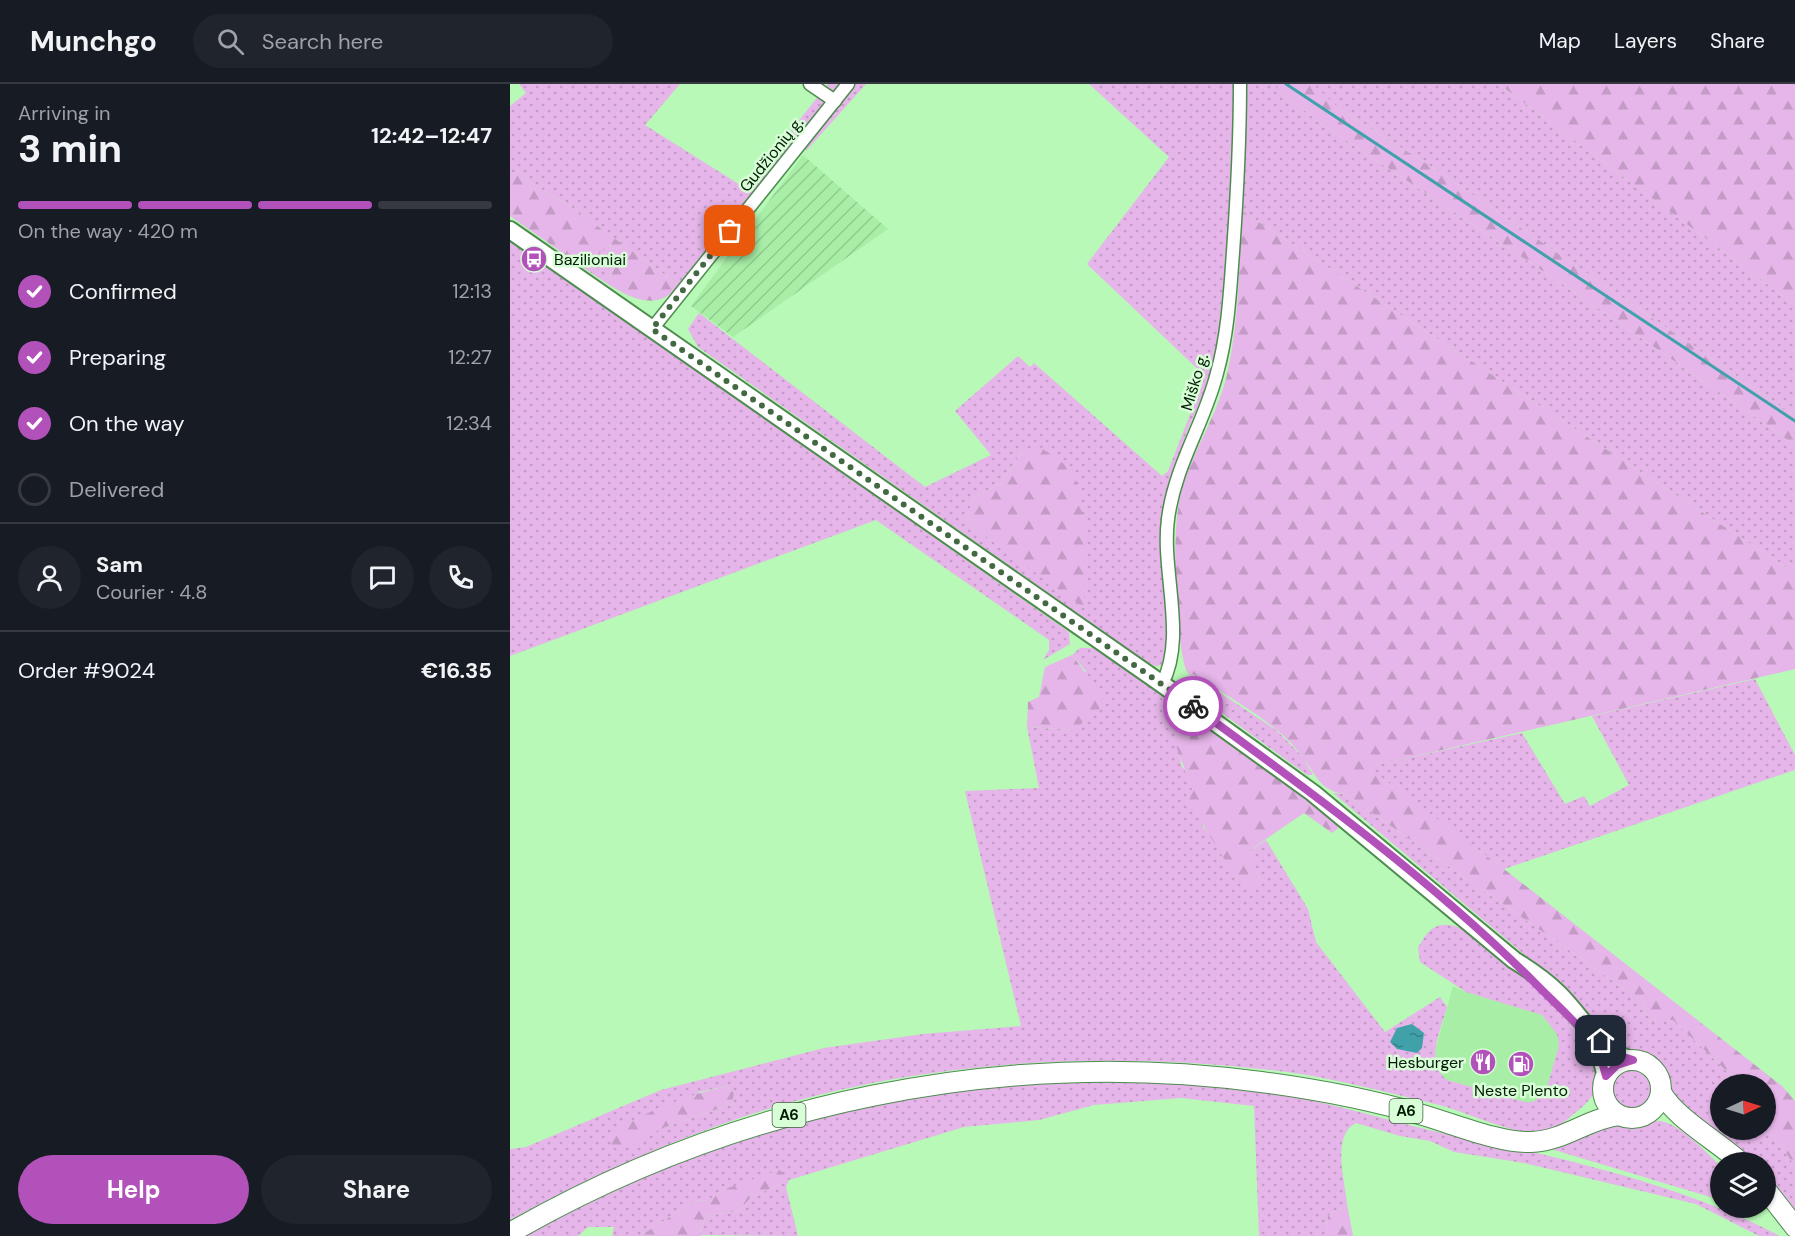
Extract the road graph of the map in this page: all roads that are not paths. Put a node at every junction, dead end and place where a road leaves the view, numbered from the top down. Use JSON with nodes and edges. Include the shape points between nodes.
{"nodes":[{"id":1,"x":810,"y":84,"type":"edge"},
{"id":2,"x":848,"y":84,"type":"edge"},
{"id":3,"x":1240,"y":84,"type":"edge"},
{"id":4,"x":835,"y":100,"type":"junction"},
{"id":5,"x":510,"y":230,"type":"edge"},
{"id":6,"x":652,"y":329,"type":"junction"},
{"id":7,"x":1162,"y":684,"type":"junction"},
{"id":8,"x":1514,"y":960,"type":"junction"},
{"id":9,"x":1633,"y":1060,"type":"junction"},
{"id":10,"x":1605,"y":1083,"type":"junction"},
{"id":11,"x":1661,"y":1092,"type":"junction"},
{"id":12,"x":1618,"y":1115,"type":"junction"},
{"id":13,"x":1643,"y":1116,"type":"junction"},
{"id":14,"x":1544,"y":1141,"type":"junction"},
{"id":15,"x":1712,"y":1152,"type":"edge"},
{"id":16,"x":1728,"y":1152,"type":"edge"},
{"id":17,"x":1776,"y":1203,"type":"edge"},
{"id":18,"x":1776,"y":1213,"type":"edge"},
{"id":19,"x":1795,"y":1227,"type":"edge"},
{"id":20,"x":510,"y":1233,"type":"edge"},
{"id":21,"x":1795,"y":1233,"type":"edge"}],
"edges":[{"from":1,"to":4,"type":"street"},
{"from":2,"to":4,"type":"street","name":"Gudžionių g."},
{"from":3,"to":7,"type":"street","name":"Miško g.","via":[[1240,165],[1229,304],[1210,399],[1183,458],[1172,498],[1167,545],[1173,644]]},
{"from":4,"to":6,"type":"street","name":"Gudžionių g."},
{"from":5,"to":6,"type":"main road"},
{"from":6,"to":7,"type":"main road"},
{"from":7,"to":8,"type":"main road","via":[[1314,794]]},
{"from":8,"to":9,"type":"main road","via":[[1559,994],[1609,1050]]},
{"from":8,"to":10,"type":"main road","via":[[1585,1035],[1601,1058]]},
{"from":9,"to":10,"type":"highway","via":[[1617,1065]]},
{"from":9,"to":11,"type":"highway","via":[[1650,1067]]},
{"from":10,"to":12,"type":"highway","via":[[1605,1100]]},
{"from":10,"to":14,"type":"highway","via":[[1591,1110]]},
{"from":11,"to":13,"type":"highway","via":[[1655,1107]]},
{"from":11,"to":16,"type":"highway","via":[[1676,1112]]},
{"from":12,"to":13,"type":"highway"},
{"from":12,"to":14,"type":"highway","number":"A6","via":[[1602,1117],[1559,1139]]},
{"from":13,"to":15,"type":"highway","via":[[1672,1121]]},
{"from":14,"to":20,"type":"highway","number":"A6","via":[[1511,1140],[1351,1097],[1241,1079],[1121,1072],[991,1077],[870,1096],[744,1129],[649,1163]]},
{"from":17,"to":19,"type":"highway"},
{"from":18,"to":21,"type":"highway"}]}
